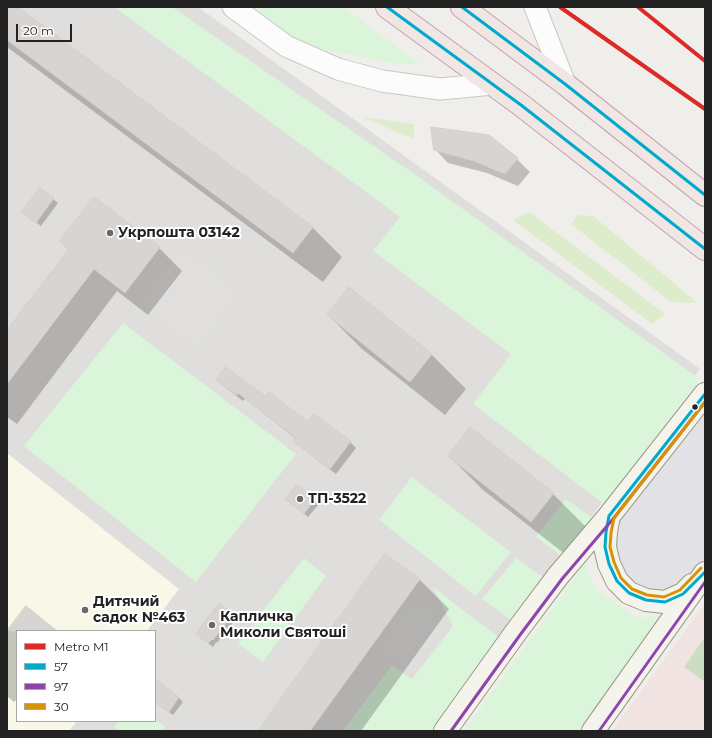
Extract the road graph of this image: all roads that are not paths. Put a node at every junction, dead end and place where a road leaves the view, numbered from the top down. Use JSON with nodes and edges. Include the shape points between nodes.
{"nodes":[{"id":1,"x":232,"y":7,"type":"edge"},
{"id":2,"x":387,"y":7,"type":"edge"},
{"id":3,"x":462,"y":7,"type":"edge"},
{"id":4,"x":535,"y":7,"type":"edge"},
{"id":5,"x":493,"y":84,"type":"junction"},
{"id":6,"x":565,"y":84,"type":"junction"},
{"id":7,"x":705,"y":195,"type":"edge"},
{"id":8,"x":705,"y":249,"type":"edge"},
{"id":9,"x":705,"y":394,"type":"edge"},
{"id":10,"x":609,"y":516,"type":"junction"},
{"id":11,"x":705,"y":573,"type":"edge"},
{"id":12,"x":445,"y":731,"type":"edge"},
{"id":13,"x":593,"y":731,"type":"edge"}],
"edges":[{"from":1,"to":5,"type":"street","via":[[286,46],[338,69],[382,81],[440,89]]},
{"from":2,"to":5,"type":"highway"},
{"from":3,"to":6,"type":"highway"},
{"from":4,"to":6,"type":"street"},
{"from":5,"to":8,"type":"highway"},
{"from":6,"to":7,"type":"highway"},
{"from":9,"to":10,"type":"main road"},
{"from":10,"to":11,"type":"main road","via":[[605,547],[609,564],[617,581],[629,593],[646,600],[665,602],[683,594]]},
{"from":10,"to":12,"type":"main road","via":[[549,588]]},
{"from":11,"to":13,"type":"main road"}]}
